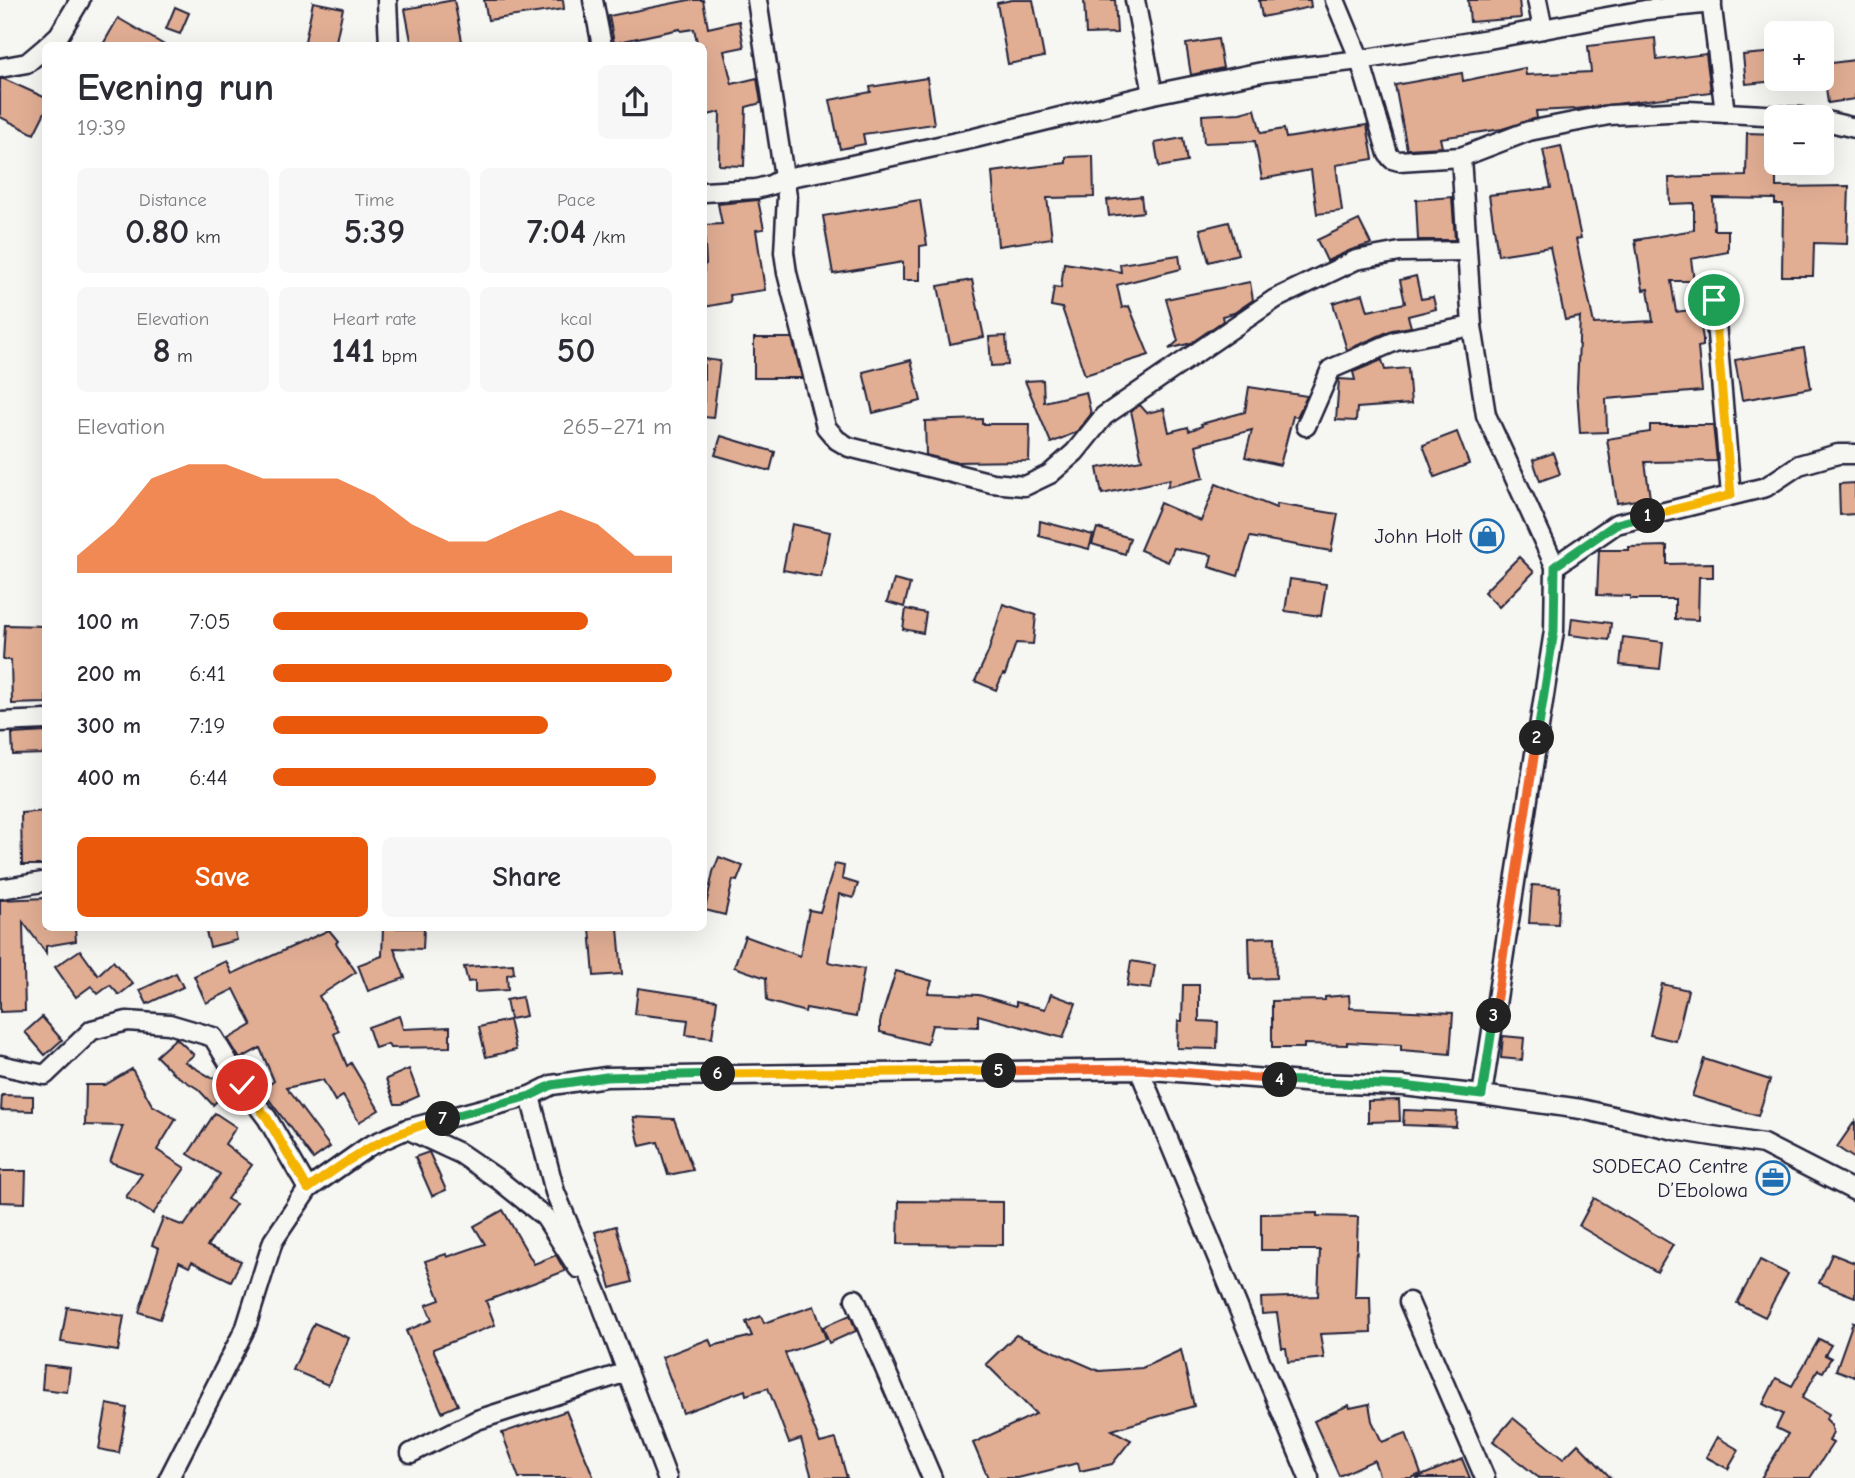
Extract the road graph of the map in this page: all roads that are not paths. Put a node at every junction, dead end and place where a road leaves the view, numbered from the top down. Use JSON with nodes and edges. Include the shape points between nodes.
{"nodes":[{"id":1,"x":80,"y":0,"type":"edge"},
{"id":2,"x":387,"y":0,"type":"edge"},
{"id":3,"x":593,"y":0,"type":"edge"},
{"id":4,"x":757,"y":0,"type":"edge"},
{"id":5,"x":1135,"y":0,"type":"edge"},
{"id":6,"x":1335,"y":0,"type":"edge"},
{"id":7,"x":1536,"y":0,"type":"edge"},
{"id":8,"x":1712,"y":2,"type":"edge"},
{"id":9,"x":1543,"y":29,"type":"junction"},
{"id":10,"x":50,"y":42,"type":"edge"},
{"id":11,"x":389,"y":42,"type":"edge"},
{"id":12,"x":600,"y":42,"type":"edge"},
{"id":13,"x":42,"y":50,"type":"edge"},
{"id":14,"x":1360,"y":60,"type":"junction"},
{"id":15,"x":0,"y":68,"type":"edge"},
{"id":16,"x":1153,"y":94,"type":"junction"},
{"id":17,"x":1725,"y":113,"type":"junction"},
{"id":18,"x":1764,"y":115,"type":"edge"},
{"id":19,"x":1834,"y":123,"type":"edge"},
{"id":20,"x":1855,"y":128,"type":"edge"},
{"id":21,"x":1461,"y":157,"type":"junction"},
{"id":22,"x":784,"y":178,"type":"junction"},
{"id":23,"x":707,"y":192,"type":"edge"},
{"id":24,"x":1465,"y":251,"type":"junction"},
{"id":25,"x":1714,"y":300,"type":"dead end"},
{"id":26,"x":1472,"y":326,"type":"junction"},
{"id":27,"x":1306,"y":426,"type":"dead end"},
{"id":28,"x":1855,"y":454,"type":"edge"},
{"id":29,"x":1731,"y":495,"type":"junction"},
{"id":30,"x":1555,"y":566,"type":"junction"},
{"id":31,"x":42,"y":720,"type":"edge"},
{"id":32,"x":0,"y":722,"type":"edge"},
{"id":33,"x":42,"y":882,"type":"edge"},
{"id":34,"x":0,"y":889,"type":"edge"},
{"id":35,"x":0,"y":1065,"type":"edge"},
{"id":36,"x":1139,"y":1069,"type":"junction"},
{"id":37,"x":1482,"y":1095,"type":"junction"},
{"id":38,"x":530,"y":1096,"type":"junction"},
{"id":39,"x":407,"y":1129,"type":"junction"},
{"id":40,"x":308,"y":1189,"type":"junction"},
{"id":41,"x":1855,"y":1191,"type":"edge"},
{"id":42,"x":855,"y":1299,"type":"dead end"},
{"id":43,"x":600,"y":1300,"type":"junction"},
{"id":44,"x":1409,"y":1302,"type":"dead end"},
{"id":45,"x":627,"y":1372,"type":"junction"},
{"id":46,"x":411,"y":1453,"type":"dead end"},
{"id":47,"x":169,"y":1478,"type":"edge"},
{"id":48,"x":667,"y":1478,"type":"edge"},
{"id":49,"x":932,"y":1478,"type":"edge"},
{"id":50,"x":1308,"y":1478,"type":"edge"},
{"id":51,"x":1485,"y":1478,"type":"edge"}],
"edges":[{"from":1,"to":10,"type":"street"},
{"from":2,"to":11,"type":"street"},
{"from":3,"to":12,"type":"street"},
{"from":4,"to":22,"type":"street"},
{"from":5,"to":16,"type":"street"},
{"from":6,"to":14,"type":"street"},
{"from":7,"to":9,"type":"street"},
{"from":8,"to":9,"type":"street"},
{"from":8,"to":17,"type":"street"},
{"from":9,"to":14,"type":"street"},
{"from":13,"to":15,"type":"street","via":[[27,63]]},
{"from":14,"to":16,"type":"street","via":[[1267,71]]},
{"from":14,"to":21,"type":"street","via":[[1392,159]]},
{"from":16,"to":22,"type":"street"},
{"from":17,"to":18,"type":"street"},
{"from":17,"to":21,"type":"street","via":[[1609,115],[1529,131]]},
{"from":19,"to":20,"type":"street"},
{"from":21,"to":24,"type":"street"},
{"from":22,"to":23,"type":"street","via":[[756,189]]},
{"from":22,"to":24,"type":"street","via":[[787,273],[826,427],[849,447],[992,483],[1025,486],[1050,474],[1104,416],[1275,299],[1356,260],[1400,251]]},
{"from":24,"to":26,"type":"street"},
{"from":25,"to":29,"type":"street"},
{"from":26,"to":27,"type":"street","via":[[1396,341],[1331,369]]},
{"from":26,"to":30,"type":"street","via":[[1486,415]]},
{"from":28,"to":29,"type":"street","via":[[1799,465],[1766,487]]},
{"from":29,"to":30,"type":"street","via":[[1616,524]]},
{"from":30,"to":37,"type":"street","via":[[1554,631]]},
{"from":31,"to":32,"type":"street"},
{"from":33,"to":34,"type":"street"},
{"from":35,"to":40,"type":"street","via":[[45,1075],[92,1030],[127,1021],[169,1024],[213,1037]]},
{"from":36,"to":37,"type":"street"},
{"from":36,"to":38,"type":"street","via":[[606,1077],[552,1085]]},
{"from":36,"to":50,"type":"street"},
{"from":37,"to":41,"type":"street","via":[[1763,1144]]},
{"from":38,"to":39,"type":"street"},
{"from":38,"to":43,"type":"street","via":[[555,1192]]},
{"from":39,"to":40,"type":"street","via":[[369,1146]]},
{"from":39,"to":43,"type":"street","via":[[461,1154],[545,1217]]},
{"from":40,"to":47,"type":"street","via":[[273,1241],[246,1327]]},
{"from":42,"to":49,"type":"street"},
{"from":43,"to":45,"type":"street"},
{"from":44,"to":51,"type":"street"},
{"from":45,"to":46,"type":"street","via":[[477,1420]]},
{"from":45,"to":48,"type":"street"}]}
